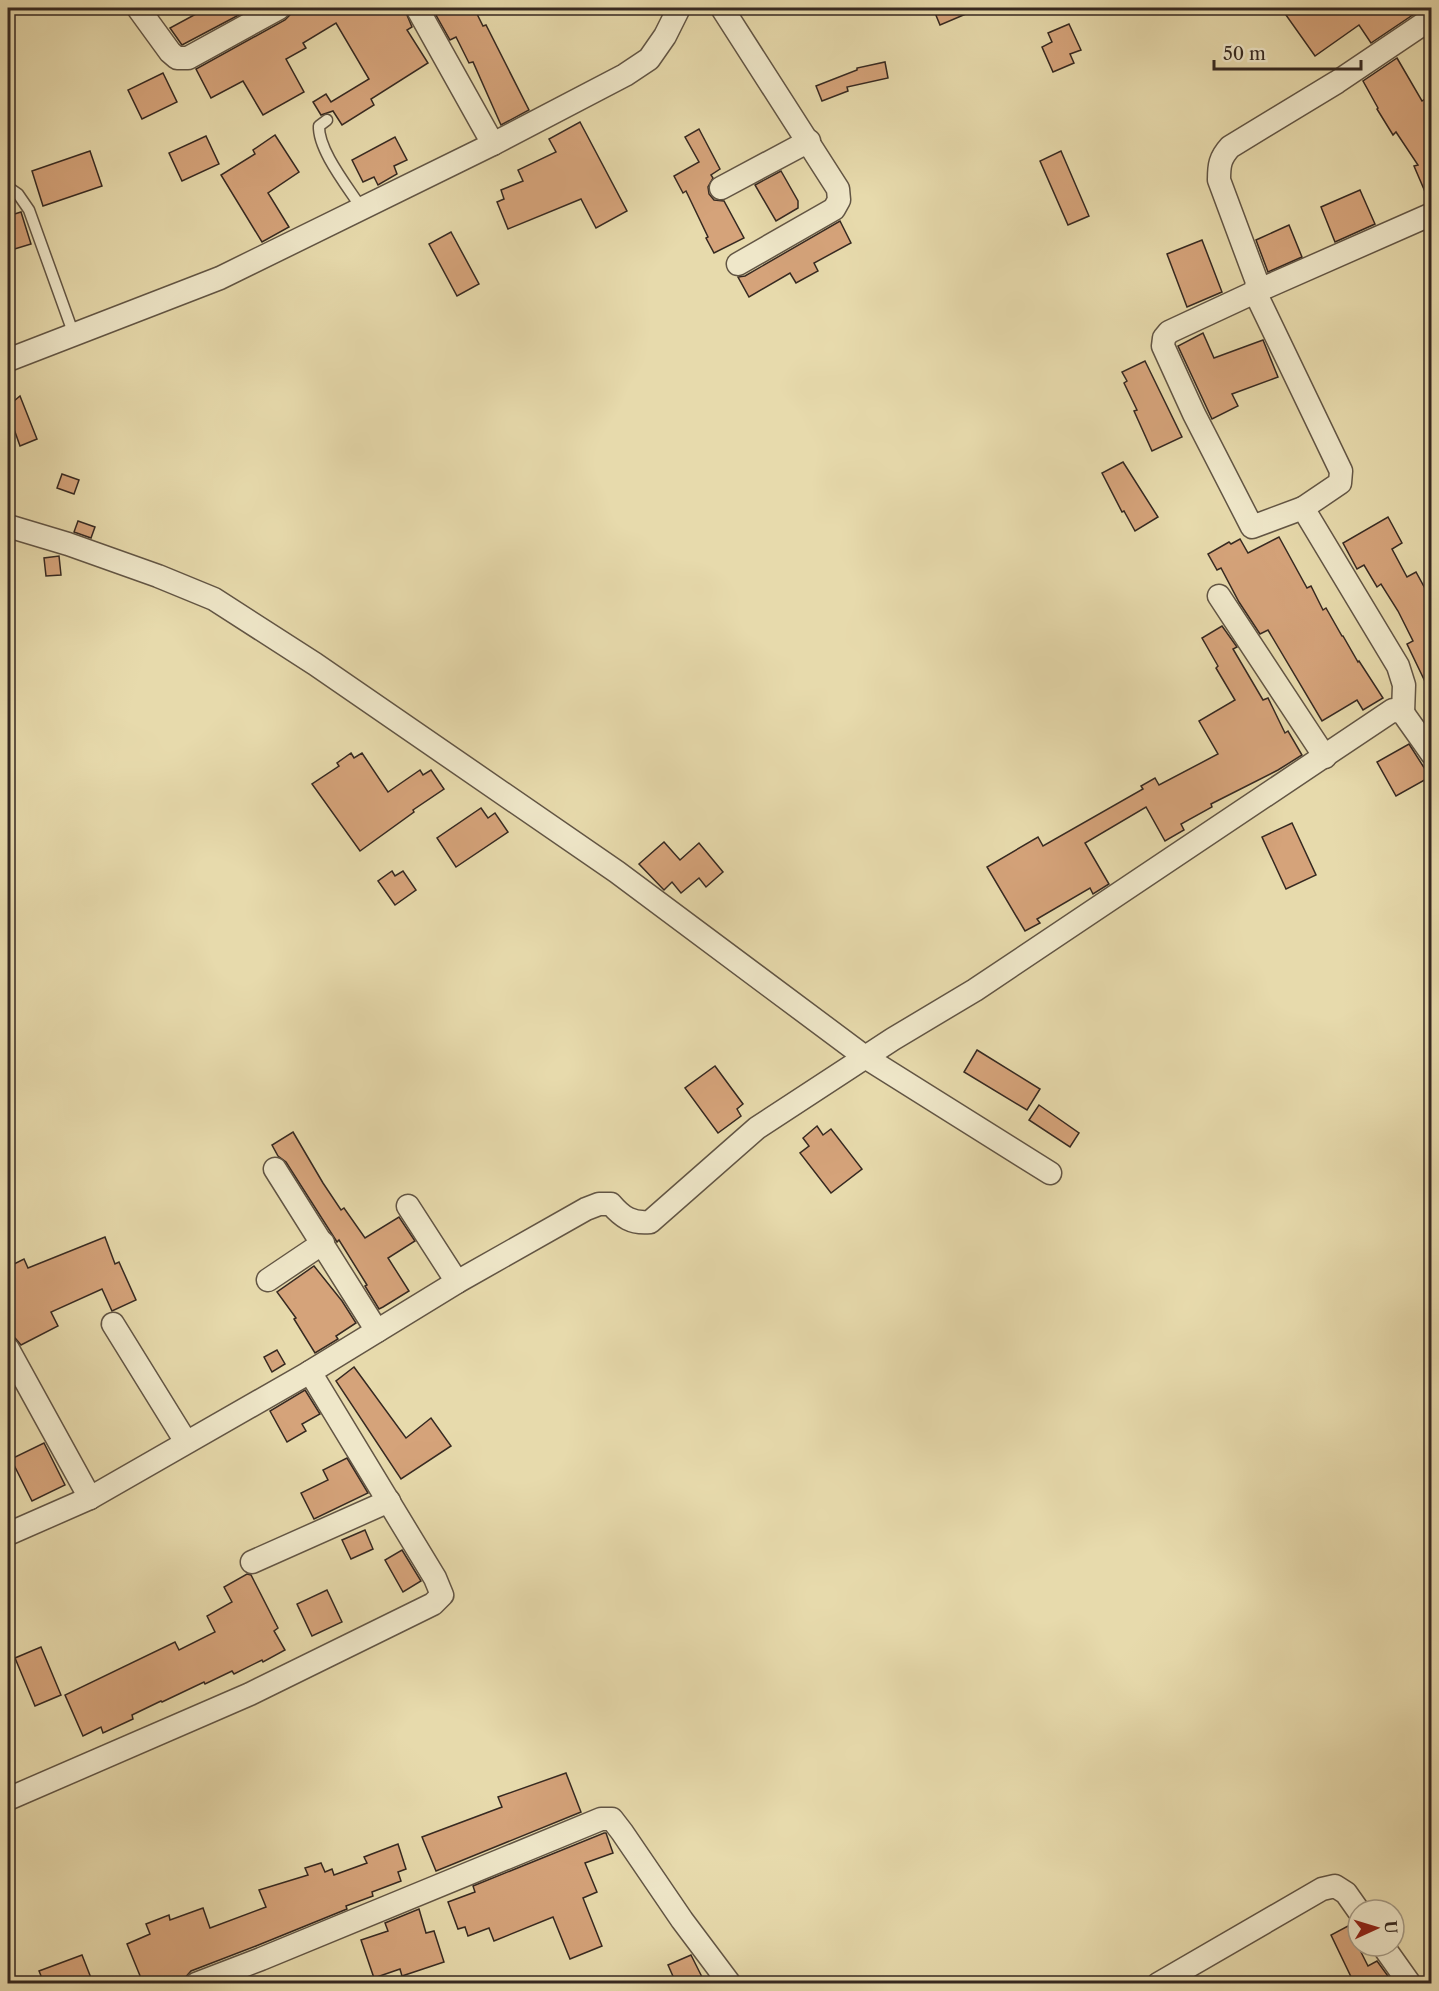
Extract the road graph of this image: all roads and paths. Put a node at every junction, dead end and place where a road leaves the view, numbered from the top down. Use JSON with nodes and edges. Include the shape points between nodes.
{"nodes":[{"id":1,"x":138,"y":8,"type":"edge"},
{"id":2,"x":279,"y":8,"type":"edge"},
{"id":3,"x":417,"y":8,"type":"edge"},
{"id":4,"x":679,"y":8,"type":"edge"},
{"id":5,"x":722,"y":8,"type":"edge"},
{"id":6,"x":1431,"y":18,"type":"edge"},
{"id":7,"x":327,"y":120,"type":"dead end"},
{"id":8,"x":809,"y":141,"type":"junction"},
{"id":9,"x":493,"y":144,"type":"junction"},
{"id":10,"x":8,"y":187,"type":"edge"},
{"id":11,"x":721,"y":188,"type":"dead end"},
{"id":12,"x":362,"y":209,"type":"junction"},
{"id":13,"x":1431,"y":214,"type":"edge"},
{"id":14,"x":738,"y":264,"type":"dead end"},
{"id":15,"x":1255,"y":291,"type":"junction"},
{"id":16,"x":74,"y":335,"type":"junction"},
{"id":17,"x":8,"y":360,"type":"edge"},
{"id":18,"x":1303,"y":508,"type":"junction"},
{"id":19,"x":8,"y":526,"type":"edge"},
{"id":20,"x":1219,"y":596,"type":"dead end"},
{"id":21,"x":1403,"y":713,"type":"junction"},
{"id":22,"x":1431,"y":754,"type":"edge"},
{"id":23,"x":1325,"y":757,"type":"junction"},
{"id":24,"x":866,"y":1057,"type":"junction"},
{"id":25,"x":275,"y":1169,"type":"dead end"},
{"id":26,"x":1050,"y":1173,"type":"dead end"},
{"id":27,"x":408,"y":1206,"type":"dead end"},
{"id":28,"x":323,"y":1243,"type":"junction"},
{"id":29,"x":268,"y":1280,"type":"dead end"},
{"id":30,"x":457,"y":1282,"type":"junction"},
{"id":31,"x":113,"y":1324,"type":"dead end"},
{"id":32,"x":377,"y":1331,"type":"junction"},
{"id":33,"x":8,"y":1349,"type":"edge"},
{"id":34,"x":310,"y":1372,"type":"junction"},
{"id":35,"x":186,"y":1442,"type":"junction"},
{"id":36,"x":90,"y":1498,"type":"junction"},
{"id":37,"x":389,"y":1501,"type":"junction"},
{"id":38,"x":8,"y":1534,"type":"edge"},
{"id":39,"x":252,"y":1563,"type":"dead end"},
{"id":40,"x":8,"y":1799,"type":"edge"},
{"id":41,"x":1350,"y":1898,"type":"edge"},
{"id":42,"x":1392,"y":1958,"type":"edge"},
{"id":43,"x":196,"y":1983,"type":"edge"},
{"id":44,"x":730,"y":1983,"type":"edge"},
{"id":45,"x":1158,"y":1983,"type":"edge"},
{"id":46,"x":1410,"y":1983,"type":"edge"}],
"edges":[{"from":1,"to":2,"type":"street","via":[[170,52],[177,58],[188,58]]},
{"from":3,"to":9,"type":"street"},
{"from":4,"to":9,"type":"street","via":[[649,59]]},
{"from":5,"to":8,"type":"street"},
{"from":6,"to":15,"type":"street","via":[[1223,155],[1219,180],[1257,282]]},
{"from":7,"to":12,"type":"lane","via":[[319,126],[318,136]]},
{"from":8,"to":11,"type":"street"},
{"from":8,"to":14,"type":"street","via":[[838,189],[839,200],[834,209]]},
{"from":9,"to":12,"type":"street"},
{"from":10,"to":16,"type":"lane","via":[[29,210]]},
{"from":12,"to":16,"type":"street","via":[[220,278]]},
{"from":13,"to":15,"type":"street"},
{"from":15,"to":18,"type":"street","via":[[1341,471],[1340,483]]},
{"from":15,"to":18,"type":"street","via":[[1169,332],[1163,346],[1252,527]]},
{"from":16,"to":17,"type":"street"},
{"from":18,"to":21,"type":"street","via":[[1398,666],[1404,685]]},
{"from":19,"to":24,"type":"street","via":[[68,544],[214,599],[616,872]]},
{"from":20,"to":23,"type":"street"},
{"from":21,"to":22,"type":"street"},
{"from":21,"to":23,"type":"street","via":[[1393,710]]},
{"from":23,"to":24,"type":"street","via":[[975,990]]},
{"from":24,"to":26,"type":"street"},
{"from":24,"to":30,"type":"street","via":[[757,1128],[650,1222],[638,1224],[610,1204],[599,1204]]},
{"from":25,"to":28,"type":"street"},
{"from":27,"to":30,"type":"street"},
{"from":28,"to":29,"type":"street"},
{"from":28,"to":32,"type":"street"},
{"from":30,"to":32,"type":"street"},
{"from":31,"to":35,"type":"street"},
{"from":32,"to":34,"type":"street"},
{"from":33,"to":36,"type":"street"},
{"from":34,"to":35,"type":"street"},
{"from":34,"to":37,"type":"street"},
{"from":35,"to":36,"type":"street"},
{"from":36,"to":38,"type":"street"},
{"from":37,"to":39,"type":"street"},
{"from":37,"to":40,"type":"street","via":[[435,1578],[442,1595],[433,1604],[250,1694]]},
{"from":41,"to":45,"type":"street","via":[[1335,1886],[1322,1890]]},
{"from":42,"to":46,"type":"street"},
{"from":43,"to":44,"type":"street","via":[[601,1819],[612,1819]]}]}
